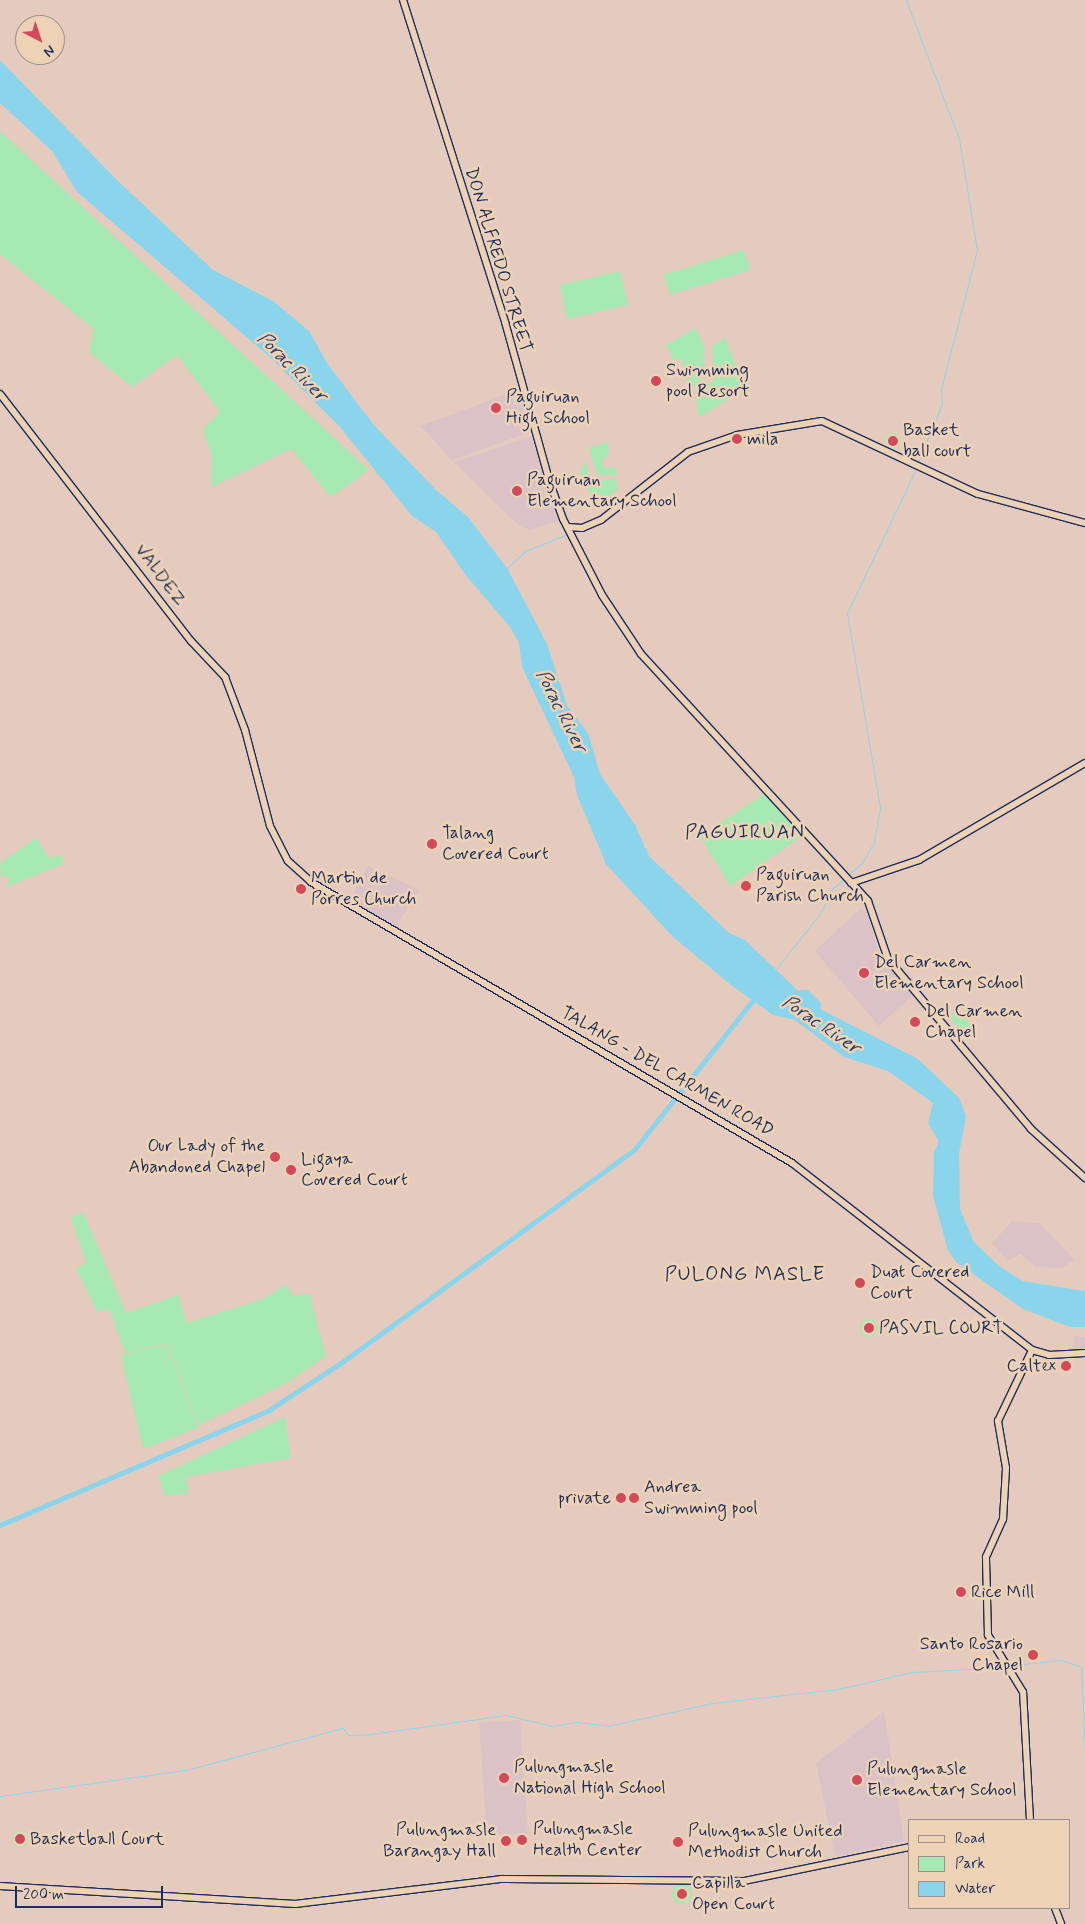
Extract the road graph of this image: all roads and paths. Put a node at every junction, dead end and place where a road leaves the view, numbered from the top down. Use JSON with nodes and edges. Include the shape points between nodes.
{"nodes":[{"id":1,"x":403,"y":0,"type":"edge"},
{"id":2,"x":0,"y":394,"type":"edge"},
{"id":3,"x":1085,"y":523,"type":"edge"},
{"id":4,"x":568,"y":527,"type":"junction"},
{"id":5,"x":1085,"y":763,"type":"edge"},
{"id":6,"x":260,"y":790,"type":"joint"},
{"id":7,"x":850,"y":882,"type":"junction"},
{"id":8,"x":1085,"y":1178,"type":"edge"},
{"id":9,"x":1032,"y":1350,"type":"junction"},
{"id":10,"x":1085,"y":1353,"type":"edge"},
{"id":11,"x":1030,"y":1819,"type":"edge"},
{"id":12,"x":908,"y":1847,"type":"edge"},
{"id":13,"x":0,"y":1886,"type":"edge"},
{"id":14,"x":1055,"y":1909,"type":"edge"},
{"id":15,"x":1061,"y":1924,"type":"edge"}],
"edges":[{"from":1,"to":4,"type":"street","name":"DON ALFREDO STREET","via":[[505,322],[549,480]]},
{"from":2,"to":6,"type":"street","name":"VALDEZ","via":[[191,641],[225,677]]},
{"from":3,"to":4,"type":"street","via":[[978,494],[822,420],[737,435],[676,458],[601,520],[582,528]]},
{"from":4,"to":7,"type":"street","name":"DON ALFREDO STREET","via":[[602,595],[642,654]]},
{"from":5,"to":7,"type":"street","via":[[919,860]]},
{"from":6,"to":9,"type":"street","name":"TALANG - DEL CARMEN ROAD","via":[[278,844],[311,882],[792,1163]]},
{"from":7,"to":8,"type":"street","name":"DON ALFREDO STREET","via":[[868,901],[888,960],[1031,1129]]},
{"from":9,"to":10,"type":"street","name":"TALANG - DEL CARMEN ROAD","via":[[1043,1354]]},
{"from":9,"to":11,"type":"street","via":[[998,1421],[1006,1468],[1003,1520],[986,1557],[988,1635],[1023,1692]]},
{"from":12,"to":13,"type":"street","via":[[736,1881],[502,1879],[296,1904]]},
{"from":14,"to":15,"type":"street"}]}
